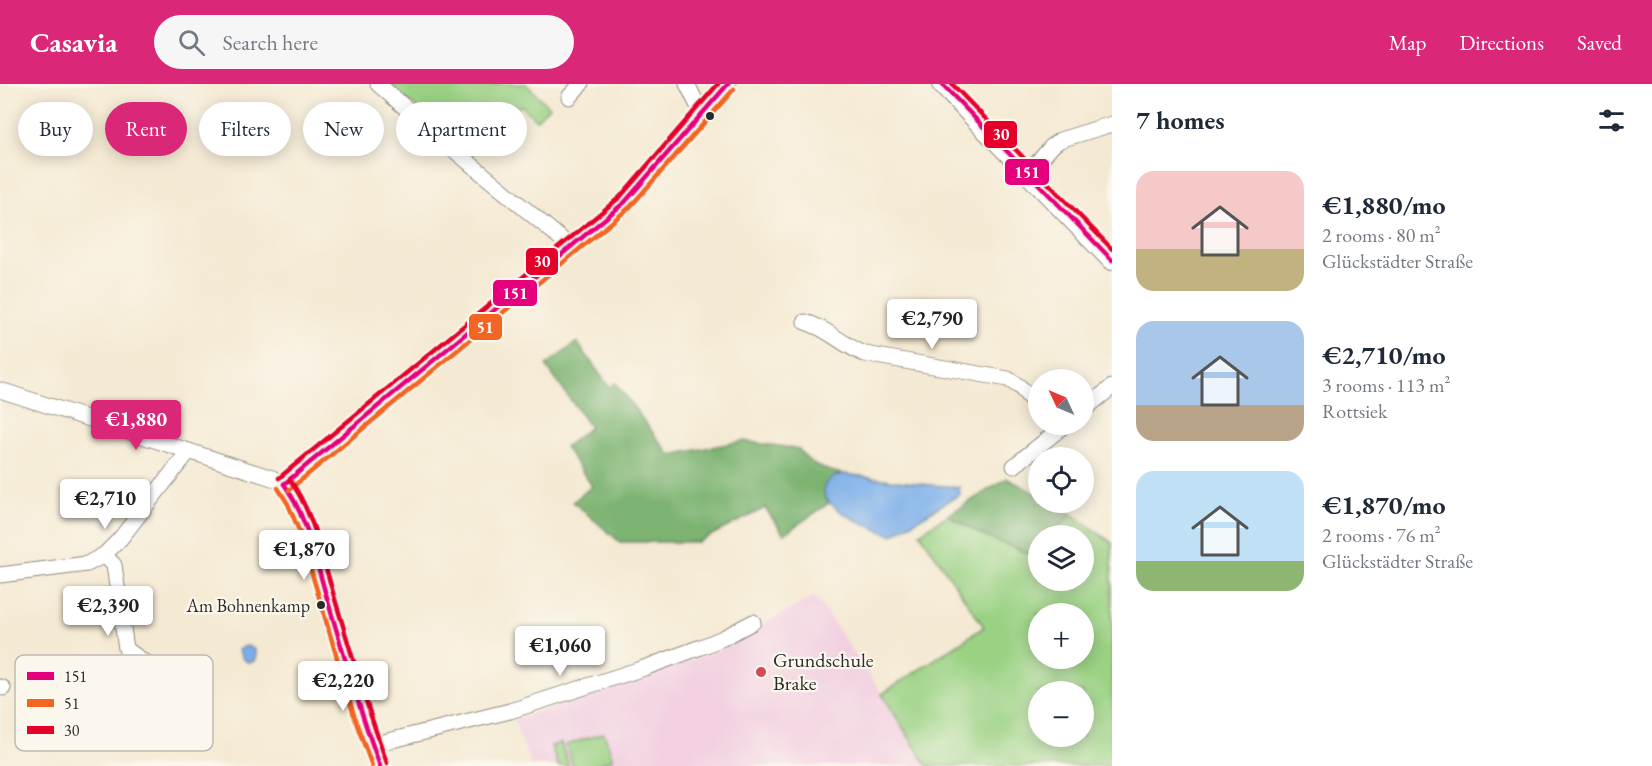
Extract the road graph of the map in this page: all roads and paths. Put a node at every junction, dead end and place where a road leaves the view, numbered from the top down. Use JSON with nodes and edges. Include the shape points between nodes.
{"nodes":[{"id":1,"x":378,"y":84,"type":"edge"},
{"id":2,"x":581,"y":84,"type":"edge"},
{"id":3,"x":687,"y":84,"type":"edge"},
{"id":4,"x":728,"y":84,"type":"edge"},
{"id":5,"x":942,"y":84,"type":"edge"},
{"id":6,"x":569,"y":97,"type":"dead end"},
{"id":7,"x":702,"y":114,"type":"junction"},
{"id":8,"x":1112,"y":124,"type":"edge"},
{"id":9,"x":1028,"y":173,"type":"junction"},
{"id":10,"x":571,"y":247,"type":"junction"},
{"id":11,"x":1112,"y":260,"type":"edge"},
{"id":12,"x":805,"y":322,"type":"dead end"},
{"id":13,"x":1112,"y":387,"type":"edge"},
{"id":14,"x":0,"y":390,"type":"edge"},
{"id":15,"x":1028,"y":396,"type":"edge"},
{"id":16,"x":1094,"y":401,"type":"edge"},
{"id":17,"x":1049,"y":435,"type":"edge"},
{"id":18,"x":189,"y":451,"type":"junction"},
{"id":19,"x":1014,"y":466,"type":"dead end"},
{"id":20,"x":284,"y":484,"type":"junction"},
{"id":21,"x":104,"y":555,"type":"junction"},
{"id":22,"x":0,"y":575,"type":"edge"},
{"id":23,"x":753,"y":622,"type":"dead end"},
{"id":24,"x":134,"y":655,"type":"edge"},
{"id":25,"x":372,"y":745,"type":"junction"},
{"id":26,"x":380,"y":766,"type":"edge"}],
"edges":[{"from":1,"to":10,"type":"street"},
{"from":2,"to":6,"type":"street"},
{"from":3,"to":7,"type":"street"},
{"from":4,"to":7,"type":"street"},
{"from":5,"to":9,"type":"street"},
{"from":7,"to":10,"type":"street","via":[[634,193]]},
{"from":8,"to":9,"type":"street","via":[[1060,140]]},
{"from":9,"to":11,"type":"street"},
{"from":10,"to":20,"type":"street"},
{"from":12,"to":15,"type":"street","via":[[865,354],[1008,379]]},
{"from":13,"to":16,"type":"street"},
{"from":14,"to":18,"type":"street"},
{"from":17,"to":19,"type":"street"},
{"from":18,"to":20,"type":"street"},
{"from":18,"to":21,"type":"street"},
{"from":20,"to":25,"type":"street","via":[[307,531]]},
{"from":21,"to":22,"type":"street","via":[[87,564]]},
{"from":21,"to":24,"type":"street","via":[[114,565],[126,649]]},
{"from":23,"to":25,"type":"street","via":[[723,638],[644,668],[510,711]]},
{"from":25,"to":26,"type":"street"}]}
